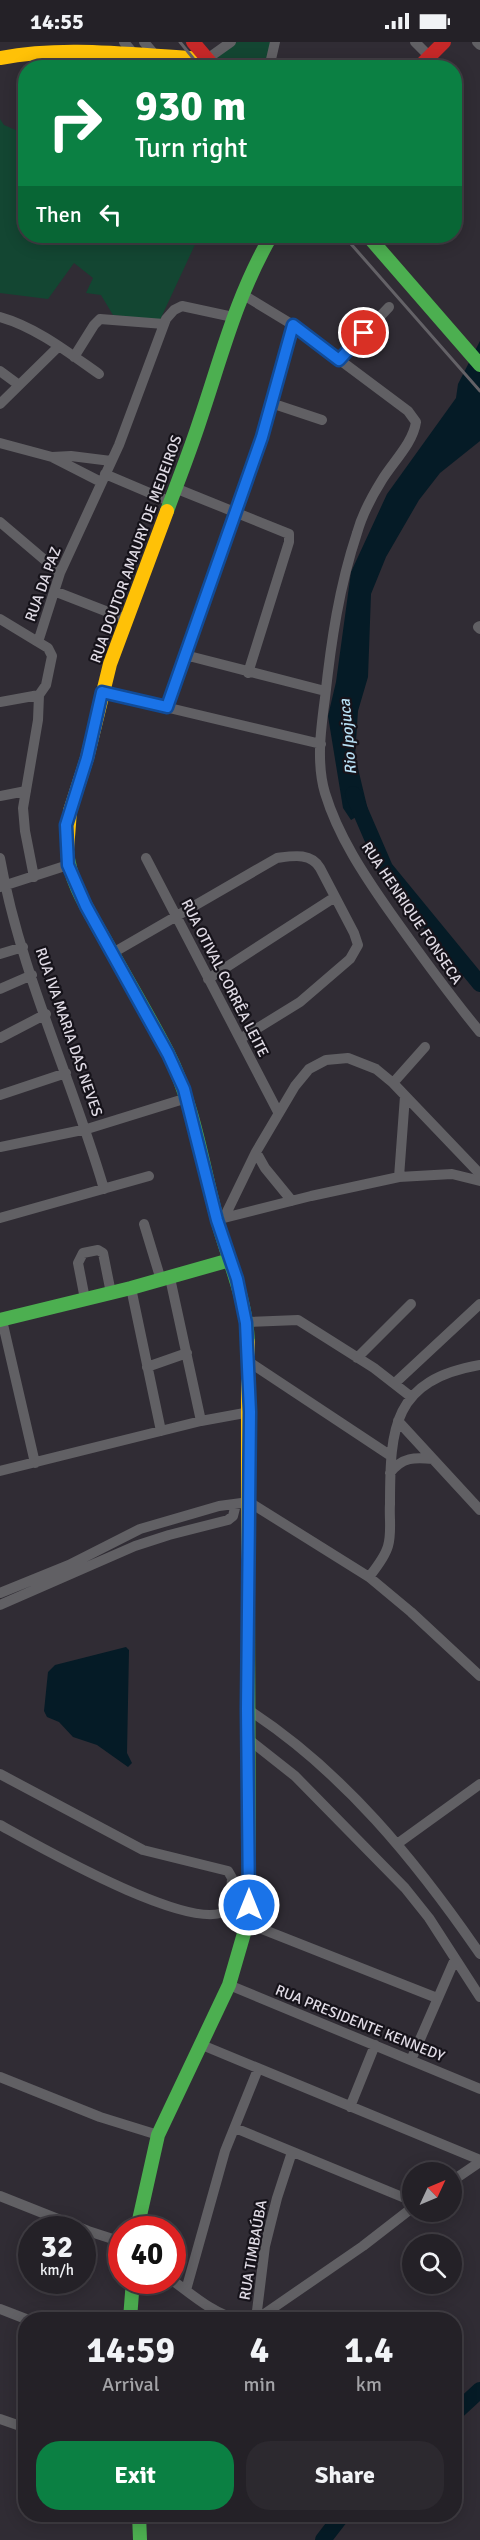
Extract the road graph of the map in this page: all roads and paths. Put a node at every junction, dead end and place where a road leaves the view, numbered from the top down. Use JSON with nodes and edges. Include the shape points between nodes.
{"nodes":[{"id":1,"x":124,"y":42,"type":"edge"},
{"id":2,"x":144,"y":42,"type":"edge"},
{"id":3,"x":193,"y":42,"type":"edge"},
{"id":4,"x":231,"y":42,"type":"edge"},
{"id":5,"x":275,"y":42,"type":"edge"},
{"id":6,"x":415,"y":42,"type":"edge"},
{"id":7,"x":444,"y":42,"type":"edge"},
{"id":8,"x":477,"y":42,"type":"edge"},
{"id":9,"x":480,"y":45,"type":"edge"},
{"id":10,"x":134,"y":54,"type":"junction"},
{"id":11,"x":154,"y":55,"type":"junction"},
{"id":12,"x":429,"y":56,"type":"junction"},
{"id":13,"x":0,"y":58,"type":"edge"},
{"id":14,"x":173,"y":60,"type":"edge"},
{"id":15,"x":208,"y":60,"type":"edge"},
{"id":16,"x":214,"y":60,"type":"edge"},
{"id":17,"x":271,"y":60,"type":"edge"},
{"id":18,"x":425,"y":60,"type":"edge"},
{"id":19,"x":267,"y":243,"type":"edge"},
{"id":20,"x":374,"y":243,"type":"edge"},
{"id":21,"x":242,"y":294,"type":"junction"},
{"id":22,"x":389,"y":307,"type":"dead end"},
{"id":23,"x":0,"y":317,"type":"edge"},
{"id":24,"x":233,"y":317,"type":"junction"},
{"id":25,"x":164,"y":324,"type":"junction"},
{"id":26,"x":293,"y":325,"type":"junction"},
{"id":27,"x":59,"y":346,"type":"junction"},
{"id":28,"x":75,"y":357,"type":"junction"},
{"id":29,"x":339,"y":360,"type":"junction"},
{"id":30,"x":479,"y":363,"type":"edge"},
{"id":31,"x":0,"y":371,"type":"edge"},
{"id":32,"x":99,"y":374,"type":"dead end"},
{"id":33,"x":19,"y":385,"type":"junction"},
{"id":34,"x":271,"y":403,"type":"junction"},
{"id":35,"x":0,"y":404,"type":"edge"},
{"id":36,"x":322,"y":420,"type":"dead end"},
{"id":37,"x":0,"y":442,"type":"edge"},
{"id":38,"x":52,"y":457,"type":"junction"},
{"id":39,"x":111,"y":461,"type":"junction"},
{"id":40,"x":103,"y":478,"type":"junction"},
{"id":41,"x":176,"y":488,"type":"junction"},
{"id":42,"x":171,"y":502,"type":"junction"},
{"id":43,"x":235,"y":511,"type":"junction"},
{"id":44,"x":0,"y":522,"type":"edge"},
{"id":45,"x":60,"y":573,"type":"junction"},
{"id":46,"x":54,"y":591,"type":"junction"},
{"id":47,"x":0,"y":619,"type":"edge"},
{"id":48,"x":126,"y":619,"type":"junction"},
{"id":49,"x":38,"y":642,"type":"junction"},
{"id":50,"x":185,"y":655,"type":"junction"},
{"id":51,"x":248,"y":673,"type":"junction"},
{"id":52,"x":325,"y":691,"type":"junction"},
{"id":53,"x":102,"y":692,"type":"junction"},
{"id":54,"x":39,"y":694,"type":"junction"},
{"id":55,"x":0,"y":702,"type":"edge"},
{"id":56,"x":167,"y":707,"type":"junction"},
{"id":57,"x":321,"y":744,"type":"junction"},
{"id":58,"x":26,"y":791,"type":"junction"},
{"id":59,"x":0,"y":796,"type":"edge"},
{"id":60,"x":0,"y":858,"type":"edge"},
{"id":61,"x":146,"y":858,"type":"dead end"},
{"id":62,"x":68,"y":865,"type":"junction"},
{"id":63,"x":34,"y":877,"type":"junction"},
{"id":64,"x":2,"y":886,"type":"edge"},
{"id":65,"x":335,"y":897,"type":"junction"},
{"id":66,"x":176,"y":917,"type":"junction"},
{"id":67,"x":23,"y":947,"type":"junction"},
{"id":68,"x":0,"y":954,"type":"edge"},
{"id":69,"x":111,"y":954,"type":"junction"},
{"id":70,"x":32,"y":975,"type":"junction"},
{"id":71,"x":208,"y":979,"type":"junction"},
{"id":72,"x":0,"y":989,"type":"edge"},
{"id":73,"x":46,"y":1014,"type":"junction"},
{"id":74,"x":480,"y":1032,"type":"edge"},
{"id":75,"x":0,"y":1038,"type":"edge"},
{"id":76,"x":240,"y":1039,"type":"junction"},
{"id":77,"x":425,"y":1047,"type":"dead end"},
{"id":78,"x":66,"y":1072,"type":"junction"},
{"id":79,"x":393,"y":1083,"type":"junction"},
{"id":80,"x":0,"y":1095,"type":"edge"},
{"id":81,"x":405,"y":1096,"type":"junction"},
{"id":82,"x":187,"y":1098,"type":"junction"},
{"id":83,"x":278,"y":1112,"type":"junction"},
{"id":84,"x":87,"y":1129,"type":"junction"},
{"id":85,"x":0,"y":1147,"type":"edge"},
{"id":86,"x":256,"y":1152,"type":"junction"},
{"id":87,"x":480,"y":1174,"type":"edge"},
{"id":88,"x":149,"y":1176,"type":"dead end"},
{"id":89,"x":399,"y":1177,"type":"junction"},
{"id":90,"x":480,"y":1181,"type":"edge"},
{"id":91,"x":104,"y":1189,"type":"junction"},
{"id":92,"x":292,"y":1202,"type":"junction"},
{"id":93,"x":0,"y":1218,"type":"edge"},
{"id":94,"x":220,"y":1219,"type":"junction"},
{"id":95,"x":144,"y":1224,"type":"dead end"},
{"id":96,"x":230,"y":1260,"type":"junction"},
{"id":97,"x":165,"y":1279,"type":"junction"},
{"id":98,"x":131,"y":1288,"type":"junction"},
{"id":99,"x":111,"y":1293,"type":"junction"},
{"id":100,"x":86,"y":1299,"type":"junction"},
{"id":101,"x":411,"y":1304,"type":"dead end"},
{"id":102,"x":480,"y":1304,"type":"edge"},
{"id":103,"x":1,"y":1320,"type":"edge"},
{"id":104,"x":246,"y":1323,"type":"junction"},
{"id":105,"x":187,"y":1353,"type":"junction"},
{"id":106,"x":357,"y":1358,"type":"junction"},
{"id":107,"x":249,"y":1362,"type":"junction"},
{"id":108,"x":480,"y":1365,"type":"edge"},
{"id":109,"x":147,"y":1367,"type":"junction"},
{"id":110,"x":395,"y":1383,"type":"junction"},
{"id":111,"x":410,"y":1396,"type":"junction"},
{"id":112,"x":250,"y":1412,"type":"junction"},
{"id":113,"x":398,"y":1421,"type":"junction"},
{"id":114,"x":201,"y":1422,"type":"junction"},
{"id":115,"x":161,"y":1431,"type":"junction"},
{"id":116,"x":391,"y":1456,"type":"junction"},
{"id":117,"x":433,"y":1459,"type":"junction"},
{"id":118,"x":35,"y":1463,"type":"junction"},
{"id":119,"x":0,"y":1472,"type":"edge"},
{"id":120,"x":390,"y":1473,"type":"junction"},
{"id":121,"x":242,"y":1503,"type":"junction"},
{"id":122,"x":480,"y":1510,"type":"edge"},
{"id":123,"x":369,"y":1577,"type":"junction"},
{"id":124,"x":0,"y":1593,"type":"edge"},
{"id":125,"x":0,"y":1605,"type":"edge"},
{"id":126,"x":480,"y":1676,"type":"edge"},
{"id":127,"x":247,"y":1709,"type":"junction"},
{"id":128,"x":247,"y":1738,"type":"junction"},
{"id":129,"x":0,"y":1774,"type":"edge"},
{"id":130,"x":480,"y":1784,"type":"edge"},
{"id":131,"x":0,"y":1825,"type":"edge"},
{"id":132,"x":397,"y":1844,"type":"junction"},
{"id":133,"x":247,"y":1923,"type":"junction"},
{"id":134,"x":480,"y":1954,"type":"edge"},
{"id":135,"x":455,"y":1959,"type":"junction"},
{"id":136,"x":229,"y":1985,"type":"junction"},
{"id":137,"x":480,"y":1996,"type":"edge"},
{"id":138,"x":437,"y":1998,"type":"junction"},
{"id":139,"x":202,"y":2045,"type":"junction"},
{"id":140,"x":375,"y":2045,"type":"junction"},
{"id":141,"x":411,"y":2060,"type":"junction"},
{"id":142,"x":258,"y":2069,"type":"junction"},
{"id":143,"x":0,"y":2077,"type":"edge"},
{"id":144,"x":480,"y":2089,"type":"edge"},
{"id":145,"x":350,"y":2107,"type":"junction"},
{"id":146,"x":235,"y":2128,"type":"junction"},
{"id":147,"x":158,"y":2135,"type":"junction"},
{"id":148,"x":292,"y":2152,"type":"junction"},
{"id":149,"x":480,"y":2161,"type":"edge"},
{"id":150,"x":462,"y":2174,"type":"edge"},
{"id":151,"x":0,"y":2196,"type":"edge"},
{"id":152,"x":402,"y":2197,"type":"edge"},
{"id":153,"x":140,"y":2216,"type":"edge"},
{"id":154,"x":402,"y":2216,"type":"edge"},
{"id":155,"x":108,"y":2237,"type":"edge"},
{"id":156,"x":186,"y":2290,"type":"joint"},
{"id":157,"x":132,"y":2294,"type":"edge"},
{"id":158,"x":0,"y":2309,"type":"edge"},
{"id":159,"x":131,"y":2312,"type":"edge"},
{"id":160,"x":221,"y":2312,"type":"edge"},
{"id":161,"x":257,"y":2312,"type":"edge"},
{"id":162,"x":266,"y":2312,"type":"edge"},
{"id":163,"x":18,"y":2316,"type":"edge"},
{"id":164,"x":0,"y":2419,"type":"edge"},
{"id":165,"x":18,"y":2425,"type":"edge"},
{"id":166,"x":139,"y":2522,"type":"edge"},
{"id":167,"x":140,"y":2540,"type":"edge"}],
"edges":[{"from":1,"to":10,"type":"street"},
{"from":2,"to":11,"type":"street"},
{"from":3,"to":15,"type":"street"},
{"from":4,"to":16,"type":"street"},
{"from":5,"to":17,"type":"street"},
{"from":6,"to":12,"type":"street"},
{"from":7,"to":12,"type":"street"},
{"from":8,"to":9,"type":"street"},
{"from":10,"to":11,"type":"street"},
{"from":10,"to":13,"type":"street","via":[[32,52]]},
{"from":11,"to":14,"type":"street"},
{"from":12,"to":18,"type":"street"},
{"from":19,"to":21,"type":"street","name":"RUA DOUTOR AMAURY DE MEDEIROS"},
{"from":20,"to":30,"type":"street"},
{"from":21,"to":24,"type":"street","name":"RUA DOUTOR AMAURY DE MEDEIROS"},
{"from":21,"to":26,"type":"street","name":"RUA HENRIQUE FONSECA"},
{"from":22,"to":29,"type":"street"},
{"from":23,"to":27,"type":"street"},
{"from":24,"to":25,"type":"street","name":"RUA DA PAZ","via":[[182,306]]},
{"from":24,"to":41,"type":"street","name":"RUA DOUTOR AMAURY DE MEDEIROS"},
{"from":25,"to":28,"type":"street","via":[[100,319]]},
{"from":25,"to":39,"type":"street","name":"RUA DA PAZ"},
{"from":26,"to":29,"type":"street","name":"RUA HENRIQUE FONSECA"},
{"from":26,"to":34,"type":"street"},
{"from":27,"to":28,"type":"street"},
{"from":27,"to":33,"type":"street"},
{"from":28,"to":32,"type":"street"},
{"from":29,"to":52,"type":"street","name":"RUA HENRIQUE FONSECA","via":[[416,422],[380,482],[357,531],[340,594]]},
{"from":31,"to":33,"type":"street"},
{"from":33,"to":35,"type":"street"},
{"from":34,"to":36,"type":"street"},
{"from":34,"to":43,"type":"street"},
{"from":37,"to":38,"type":"street"},
{"from":38,"to":39,"type":"street"},
{"from":38,"to":40,"type":"street"},
{"from":39,"to":40,"type":"street","name":"RUA DA PAZ"},
{"from":40,"to":42,"type":"street"},
{"from":40,"to":45,"type":"street","name":"RUA DA PAZ"},
{"from":41,"to":42,"type":"street","name":"RUA DOUTOR AMAURY DE MEDEIROS"},
{"from":41,"to":43,"type":"street"},
{"from":42,"to":48,"type":"street","name":"RUA DOUTOR AMAURY DE MEDEIROS"},
{"from":43,"to":50,"type":"street"},
{"from":43,"to":51,"type":"street","via":[[288,533],[289,542]]},
{"from":44,"to":45,"type":"street"},
{"from":45,"to":46,"type":"street","name":"RUA DA PAZ"},
{"from":46,"to":48,"type":"street"},
{"from":46,"to":49,"type":"street","name":"RUA DA PAZ"},
{"from":47,"to":49,"type":"street"},
{"from":48,"to":53,"type":"street","name":"RUA DOUTOR AMAURY DE MEDEIROS"},
{"from":49,"to":54,"type":"street","name":"RUA DA PAZ","via":[[52,656],[46,686]]},
{"from":50,"to":51,"type":"street"},
{"from":50,"to":56,"type":"street"},
{"from":51,"to":52,"type":"street"},
{"from":52,"to":57,"type":"street","name":"RUA HENRIQUE FONSECA"},
{"from":53,"to":56,"type":"street"},
{"from":53,"to":62,"type":"street","name":"RUA DOUTOR AMAURY DE MEDEIROS","via":[[66,825]]},
{"from":54,"to":55,"type":"street"},
{"from":54,"to":58,"type":"street","name":"RUA DA PAZ"},
{"from":56,"to":57,"type":"street"},
{"from":57,"to":74,"type":"street","name":"RUA HENRIQUE FONSECA","via":[[324,791],[348,845],[440,983]]},
{"from":58,"to":59,"type":"street"},
{"from":58,"to":63,"type":"street","name":"RUA DA PAZ","via":[[24,826]]},
{"from":60,"to":64,"type":"street","name":"RUA IVA MARIA DAS NEVES"},
{"from":61,"to":66,"type":"street","name":"RUA OTIVAL CORRÊA LEITE"},
{"from":62,"to":63,"type":"street"},
{"from":62,"to":69,"type":"street","name":"RUA DOUTOR AMAURY DE MEDEIROS"},
{"from":63,"to":64,"type":"street"},
{"from":64,"to":67,"type":"street","name":"RUA IVA MARIA DAS NEVES"},
{"from":65,"to":66,"type":"street","via":[[314,860],[277,858]]},
{"from":65,"to":71,"type":"street"},
{"from":65,"to":76,"type":"street","via":[[357,940],[357,950],[300,1002]]},
{"from":66,"to":69,"type":"street"},
{"from":66,"to":71,"type":"street","name":"RUA OTIVAL CORRÊA LEITE"},
{"from":67,"to":68,"type":"street"},
{"from":67,"to":70,"type":"street","name":"RUA IVA MARIA DAS NEVES"},
{"from":69,"to":82,"type":"street","name":"RUA DOUTOR AMAURY DE MEDEIROS","via":[[168,1054]]},
{"from":70,"to":72,"type":"street"},
{"from":70,"to":73,"type":"street","name":"RUA IVA MARIA DAS NEVES"},
{"from":71,"to":76,"type":"street","name":"RUA OTIVAL CORRÊA LEITE"},
{"from":73,"to":75,"type":"street"},
{"from":73,"to":78,"type":"street","name":"RUA IVA MARIA DAS NEVES"},
{"from":76,"to":83,"type":"street","name":"RUA OTIVAL CORRÊA LEITE"},
{"from":77,"to":79,"type":"street"},
{"from":78,"to":80,"type":"street"},
{"from":78,"to":84,"type":"street","name":"RUA IVA MARIA DAS NEVES"},
{"from":79,"to":81,"type":"street"},
{"from":79,"to":83,"type":"street","via":[[365,1063],[348,1058],[326,1060],[309,1069]]},
{"from":81,"to":87,"type":"street"},
{"from":81,"to":89,"type":"street"},
{"from":82,"to":84,"type":"street"},
{"from":82,"to":94,"type":"street","name":"RUA DOUTOR AMAURY DE MEDEIROS"},
{"from":83,"to":86,"type":"street"},
{"from":84,"to":85,"type":"street"},
{"from":84,"to":91,"type":"street","name":"RUA IVA MARIA DAS NEVES"},
{"from":86,"to":92,"type":"street"},
{"from":86,"to":94,"type":"street"},
{"from":88,"to":91,"type":"street"},
{"from":89,"to":90,"type":"street","via":[[452,1174]]},
{"from":89,"to":92,"type":"street"},
{"from":91,"to":93,"type":"street"},
{"from":92,"to":94,"type":"street"},
{"from":94,"to":96,"type":"street","name":"RUA DOUTOR AMAURY DE MEDEIROS"},
{"from":95,"to":97,"type":"street"},
{"from":96,"to":97,"type":"street"},
{"from":96,"to":104,"type":"street","name":"RUA DOUTOR AMAURY DE MEDEIROS"},
{"from":97,"to":98,"type":"street"},
{"from":97,"to":105,"type":"street"},
{"from":98,"to":99,"type":"street"},
{"from":98,"to":109,"type":"street"},
{"from":99,"to":100,"type":"street"},
{"from":99,"to":100,"type":"street","via":[[103,1252],[83,1253],[78,1259]]},
{"from":100,"to":103,"type":"street"},
{"from":101,"to":106,"type":"street"},
{"from":102,"to":110,"type":"street"},
{"from":103,"to":118,"type":"street"},
{"from":104,"to":106,"type":"street","via":[[298,1320]]},
{"from":104,"to":107,"type":"street","name":"RUA DOUTOR AMAURY DE MEDEIROS"},
{"from":105,"to":109,"type":"street"},
{"from":105,"to":114,"type":"street"},
{"from":106,"to":110,"type":"street"},
{"from":107,"to":112,"type":"street","name":"RUA DOUTOR AMAURY DE MEDEIROS"},
{"from":107,"to":116,"type":"street"},
{"from":108,"to":111,"type":"street","via":[[443,1375]]},
{"from":109,"to":115,"type":"street"},
{"from":110,"to":111,"type":"street"},
{"from":111,"to":113,"type":"street"},
{"from":112,"to":114,"type":"street"},
{"from":112,"to":121,"type":"street","name":"RUA DOUTOR AMAURY DE MEDEIROS"},
{"from":113,"to":116,"type":"street"},
{"from":113,"to":117,"type":"street"},
{"from":114,"to":115,"type":"street"},
{"from":115,"to":118,"type":"street"},
{"from":116,"to":120,"type":"street"},
{"from":117,"to":120,"type":"street","via":[[405,1459]]},
{"from":117,"to":122,"type":"street"},
{"from":118,"to":119,"type":"street"},
{"from":120,"to":123,"type":"street","via":[[388,1545]]},
{"from":121,"to":123,"type":"street"},
{"from":121,"to":124,"type":"street","via":[[140,1529],[69,1565]]},
{"from":121,"to":125,"type":"street","via":[[228,1520],[135,1546]]},
{"from":121,"to":127,"type":"street","name":"RUA DOUTOR AMAURY DE MEDEIROS"},
{"from":123,"to":126,"type":"street"},
{"from":127,"to":128,"type":"street","name":"RUA DOUTOR AMAURY DE MEDEIROS"},
{"from":127,"to":132,"type":"street","via":[[277,1728],[332,1777]]},
{"from":128,"to":133,"type":"street","name":"RUA DOUTOR AMAURY DE MEDEIROS"},
{"from":128,"to":135,"type":"street","via":[[295,1776],[397,1879],[429,1918]]},
{"from":129,"to":131,"type":"street","via":[[143,1850],[228,1871],[232,1878],[230,1908],[224,1913],[194,1911],[138,1896]]},
{"from":130,"to":132,"type":"street"},
{"from":132,"to":134,"type":"street"},
{"from":133,"to":136,"type":"street","name":"RUA DOUTOR AMAURY DE MEDEIROS"},
{"from":133,"to":138,"type":"street"},
{"from":135,"to":137,"type":"street"},
{"from":135,"to":138,"type":"street"},
{"from":136,"to":139,"type":"street","name":"RUA DOUTOR AMAURY DE MEDEIROS"},
{"from":136,"to":140,"type":"street","name":"RUA PRESIDENTE KENNEDY"},
{"from":138,"to":141,"type":"street"},
{"from":139,"to":142,"type":"street"},
{"from":139,"to":147,"type":"street","name":"RUA DOUTOR AMAURY DE MEDEIROS"},
{"from":140,"to":141,"type":"street","name":"RUA PRESIDENTE KENNEDY"},
{"from":140,"to":145,"type":"street"},
{"from":141,"to":144,"type":"street","name":"RUA PRESIDENTE KENNEDY"},
{"from":142,"to":145,"type":"street"},
{"from":142,"to":146,"type":"street"},
{"from":143,"to":147,"type":"street","via":[[99,2117]]},
{"from":145,"to":149,"type":"street"},
{"from":146,"to":148,"type":"street"},
{"from":146,"to":156,"type":"street"},
{"from":147,"to":153,"type":"street","name":"RUA DOUTOR AMAURY DE MEDEIROS"},
{"from":148,"to":152,"type":"street"},
{"from":148,"to":161,"type":"street","name":"RUA TIMBAÚBA","via":[[265,2246]]},
{"from":149,"to":150,"type":"street"},
{"from":151,"to":155,"type":"street"},
{"from":154,"to":162,"type":"street"},
{"from":156,"to":160,"type":"street"},
{"from":157,"to":159,"type":"street"},
{"from":158,"to":163,"type":"street"},
{"from":164,"to":165,"type":"street"},
{"from":166,"to":167,"type":"street"}]}
